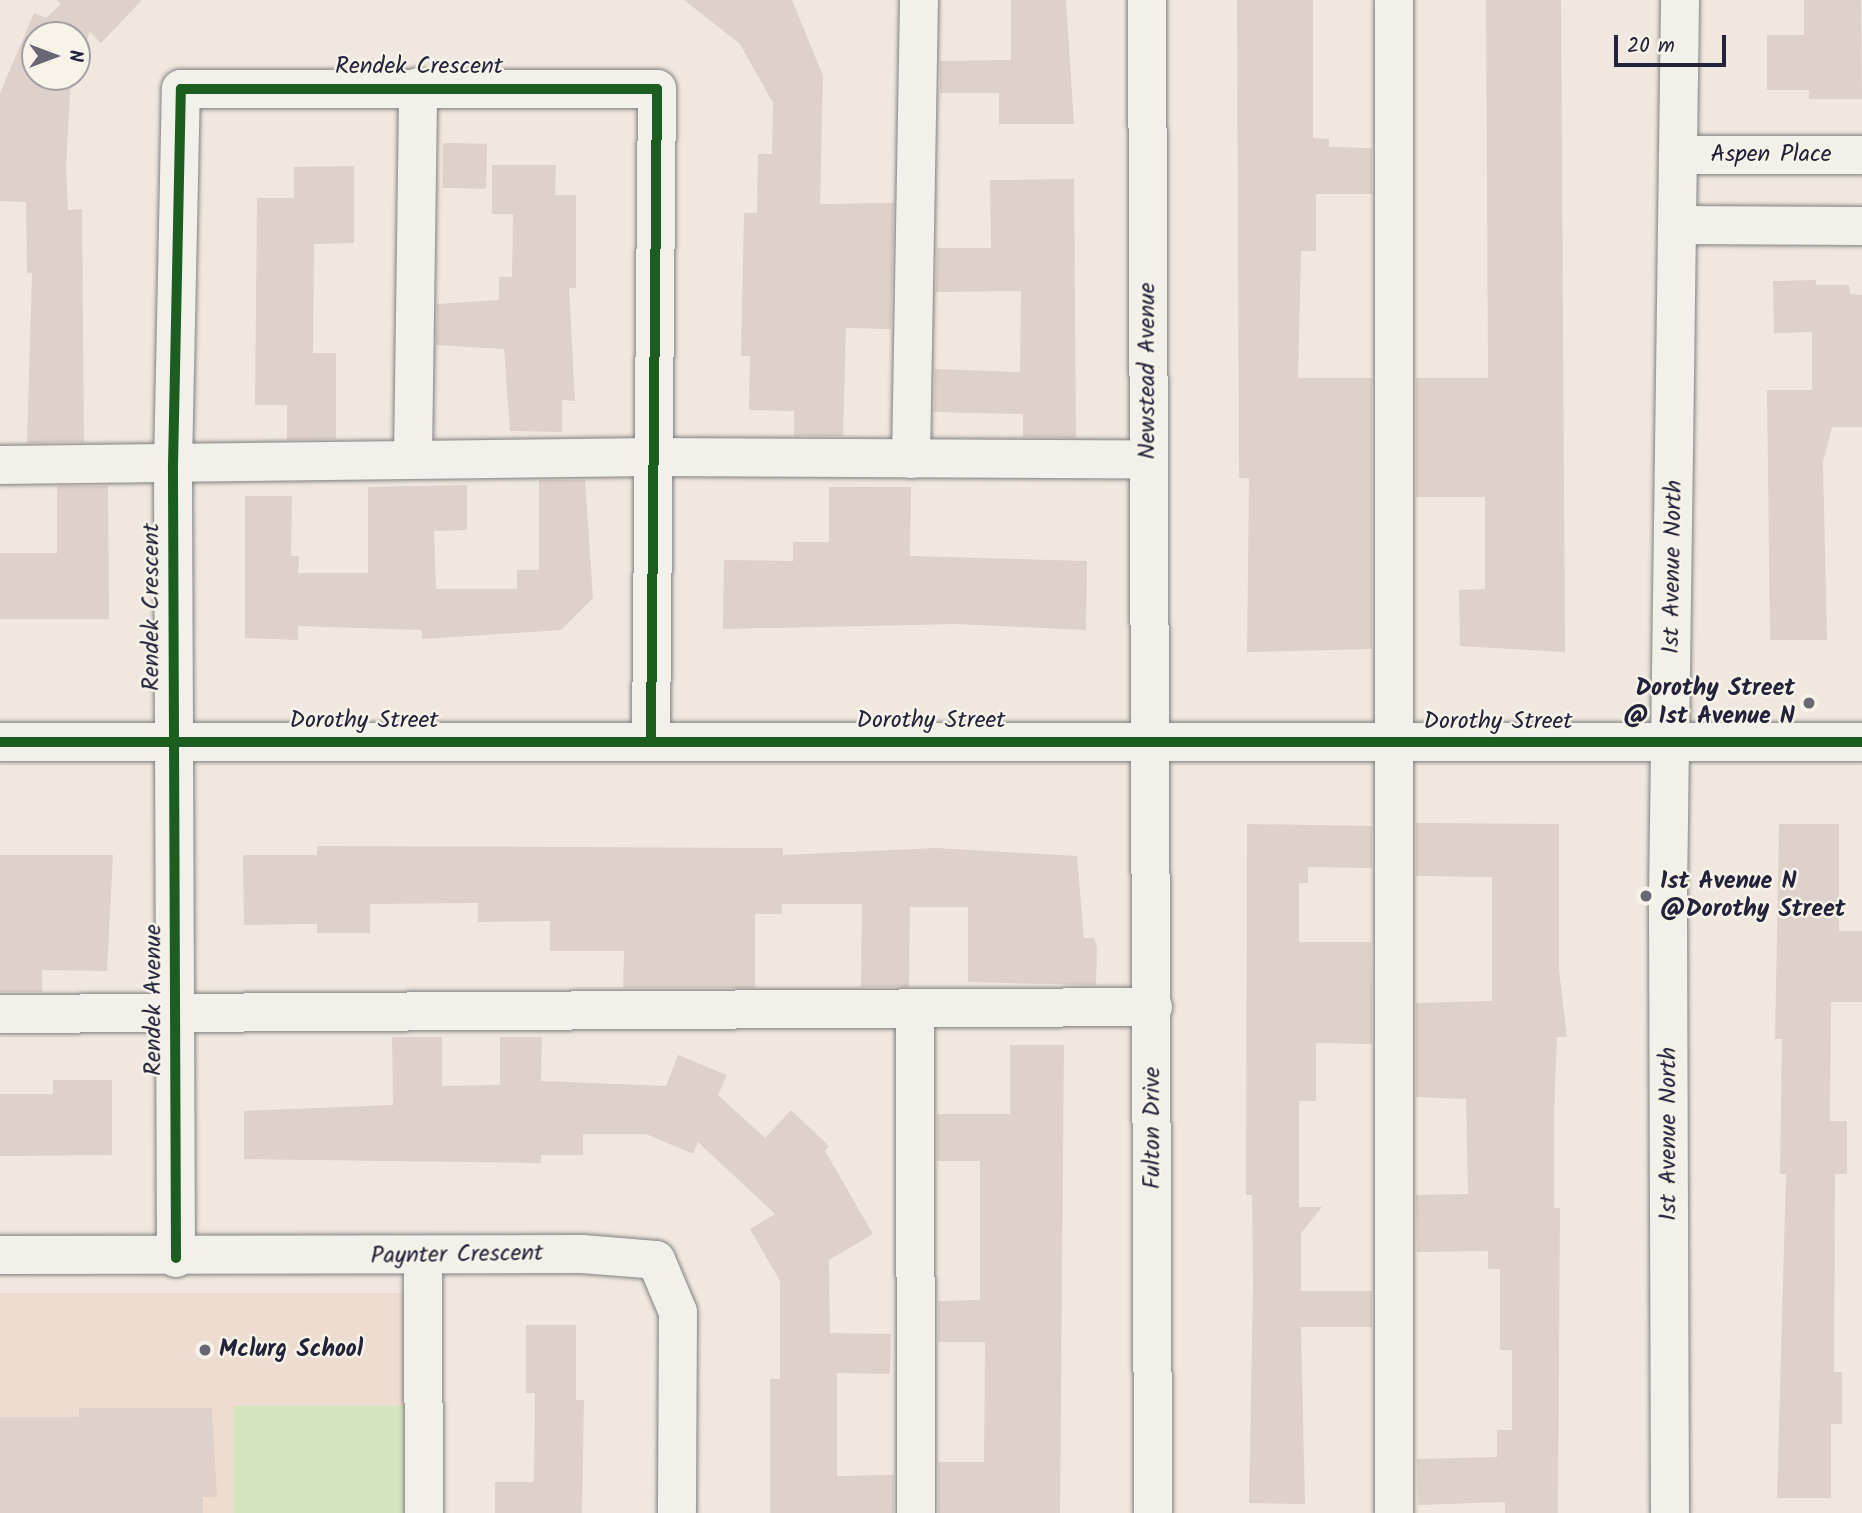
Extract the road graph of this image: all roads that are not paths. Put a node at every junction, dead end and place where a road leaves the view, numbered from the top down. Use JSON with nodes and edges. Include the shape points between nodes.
{"nodes":[{"id":1,"x":919,"y":0,"type":"edge"},
{"id":2,"x":1147,"y":0,"type":"edge"},
{"id":3,"x":1394,"y":0,"type":"edge"},
{"id":4,"x":1680,"y":0,"type":"edge"},
{"id":5,"x":418,"y":87,"type":"junction"},
{"id":6,"x":1680,"y":155,"type":"junction"},
{"id":7,"x":1862,"y":155,"type":"edge"},
{"id":8,"x":1680,"y":225,"type":"junction"},
{"id":9,"x":1862,"y":226,"type":"edge"},
{"id":10,"x":652,"y":457,"type":"junction"},
{"id":11,"x":413,"y":458,"type":"junction"},
{"id":12,"x":911,"y":459,"type":"junction"},
{"id":13,"x":1148,"y":460,"type":"junction"},
{"id":14,"x":0,"y":465,"type":"edge"},
{"id":15,"x":173,"y":465,"type":"junction"},
{"id":16,"x":0,"y":742,"type":"edge"},
{"id":17,"x":174,"y":742,"type":"junction"},
{"id":18,"x":651,"y":742,"type":"junction"},
{"id":19,"x":1154,"y":742,"type":"junction"},
{"id":20,"x":1862,"y":742,"type":"edge"},
{"id":21,"x":1392,"y":743,"type":"junction"},
{"id":22,"x":1670,"y":743,"type":"junction"},
{"id":23,"x":1153,"y":1007,"type":"junction"},
{"id":24,"x":915,"y":1011,"type":"junction"},
{"id":25,"x":175,"y":1013,"type":"junction"},
{"id":26,"x":0,"y":1014,"type":"edge"},
{"id":27,"x":0,"y":1255,"type":"edge"},
{"id":28,"x":423,"y":1256,"type":"junction"},
{"id":29,"x":176,"y":1258,"type":"junction"},
{"id":30,"x":424,"y":1513,"type":"edge"},
{"id":31,"x":677,"y":1513,"type":"edge"},
{"id":32,"x":916,"y":1513,"type":"edge"},
{"id":33,"x":1153,"y":1513,"type":"edge"},
{"id":34,"x":1394,"y":1513,"type":"edge"},
{"id":35,"x":1670,"y":1513,"type":"edge"}],
"edges":[{"from":1,"to":12,"type":"street"},
{"from":2,"to":13,"type":"street","name":"Newstead Avenue"},
{"from":3,"to":21,"type":"street"},
{"from":4,"to":6,"type":"street","name":"1st Avenue North"},
{"from":5,"to":10,"type":"street","name":"Rendek Crescent","via":[[657,89]]},
{"from":5,"to":11,"type":"street"},
{"from":5,"to":15,"type":"street","name":"Rendek Crescent","via":[[181,89]]},
{"from":6,"to":7,"type":"street","name":"Aspen Place"},
{"from":6,"to":8,"type":"street","name":"1st Avenue North"},
{"from":8,"to":9,"type":"street"},
{"from":8,"to":22,"type":"street","name":"1st Avenue North"},
{"from":10,"to":11,"type":"street"},
{"from":10,"to":12,"type":"street"},
{"from":10,"to":18,"type":"street","name":"Rendek Crescent"},
{"from":11,"to":15,"type":"street"},
{"from":12,"to":13,"type":"street"},
{"from":13,"to":19,"type":"street","name":"Newstead Avenue"},
{"from":14,"to":15,"type":"street"},
{"from":15,"to":17,"type":"street","name":"Rendek Crescent"},
{"from":16,"to":17,"type":"street","name":"Dorothy Street"},
{"from":17,"to":18,"type":"street","name":"Dorothy Street"},
{"from":17,"to":25,"type":"street","name":"Rendek Avenue"},
{"from":18,"to":19,"type":"street","name":"Dorothy Street"},
{"from":19,"to":21,"type":"street","name":"Dorothy Street"},
{"from":19,"to":23,"type":"street","name":"Fulton Drive"},
{"from":20,"to":22,"type":"street","name":"Dorothy Street"},
{"from":21,"to":22,"type":"street","name":"Dorothy Street"},
{"from":21,"to":34,"type":"street"},
{"from":22,"to":35,"type":"street","name":"1st Avenue North"},
{"from":23,"to":24,"type":"street"},
{"from":23,"to":33,"type":"street","name":"Fulton Drive"},
{"from":24,"to":25,"type":"street"},
{"from":24,"to":32,"type":"street"},
{"from":25,"to":26,"type":"street"},
{"from":25,"to":29,"type":"street","name":"Rendek Avenue"},
{"from":27,"to":29,"type":"street","name":"Paynter Crescent"},
{"from":28,"to":29,"type":"street","name":"Paynter Crescent"},
{"from":28,"to":30,"type":"street"},
{"from":28,"to":31,"type":"street","name":"Paynter Crescent","via":[[582,1254],[656,1260],[678,1312]]}]}
